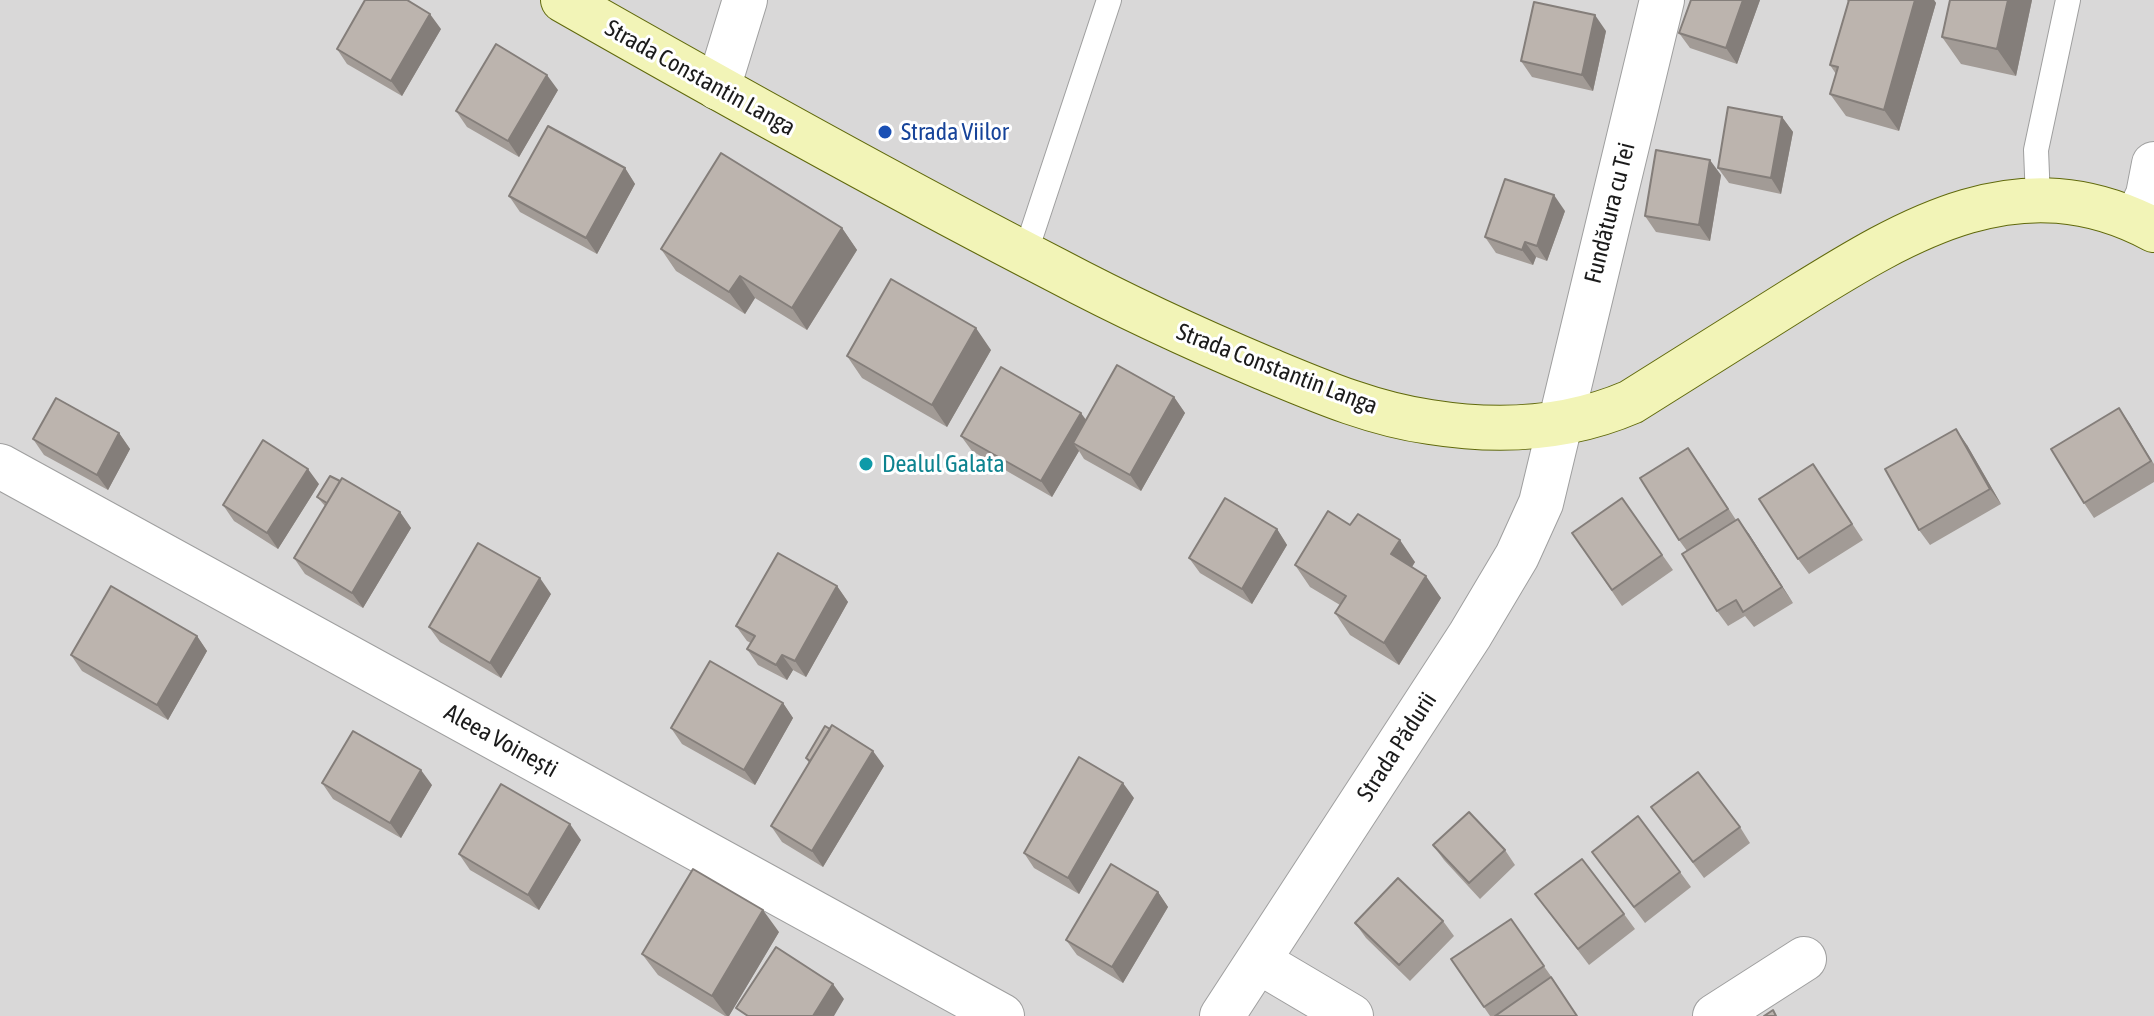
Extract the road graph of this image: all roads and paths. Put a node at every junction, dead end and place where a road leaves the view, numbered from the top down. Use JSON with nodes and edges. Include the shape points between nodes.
{"nodes":[{"id":1,"x":563,"y":0,"type":"edge"},
{"id":2,"x":745,"y":0,"type":"edge"},
{"id":3,"x":1109,"y":0,"type":"edge"},
{"id":4,"x":1662,"y":0,"type":"edge"},
{"id":5,"x":2068,"y":0,"type":"edge"},
{"id":6,"x":718,"y":88,"type":"junction"},
{"id":7,"x":2154,"y":164,"type":"edge"},
{"id":8,"x":2038,"y":199,"type":"junction"},
{"id":9,"x":2145,"y":225,"type":"edge"},
{"id":10,"x":1025,"y":254,"type":"junction"},
{"id":11,"x":1558,"y":426,"type":"junction"},
{"id":12,"x":0,"y":466,"type":"edge"},
{"id":13,"x":1804,"y":959,"type":"dead end"},
{"id":14,"x":1258,"y":961,"type":"junction"},
{"id":15,"x":1002,"y":1016,"type":"edge"},
{"id":16,"x":1222,"y":1016,"type":"edge"},
{"id":17,"x":1351,"y":1016,"type":"edge"},
{"id":18,"x":1715,"y":1016,"type":"edge"}],
"edges":[{"from":1,"to":6,"type":"main road","name":"Strada Constantin Langa"},
{"from":2,"to":6,"type":"street"},
{"from":3,"to":10,"type":"lane"},
{"from":4,"to":11,"type":"street","name":"Fundătura cu Tei"},
{"from":5,"to":8,"type":"lane","via":[[2036,150]]},
{"from":6,"to":10,"type":"main road","name":"Strada Constantin Langa"},
{"from":7,"to":9,"type":"street"},
{"from":8,"to":9,"type":"main road","name":"Strada Constantin Langa","via":[[2069,200]]},
{"from":8,"to":11,"type":"main road","name":"Strada Constantin Langa","via":[[1985,205],[1931,221],[1870,252],[1631,402]]},
{"from":10,"to":11,"type":"main road","name":"Strada Constantin Langa","via":[[1173,329],[1356,405],[1488,429]]},
{"from":11,"to":14,"type":"street","name":"Strada Pădurii","via":[[1541,503],[1517,556]]},
{"from":12,"to":15,"type":"street","name":"Aleea Voinești"},
{"from":13,"to":18,"type":"street"},
{"from":14,"to":16,"type":"street","name":"Strada Pădurii"},
{"from":14,"to":17,"type":"street"}]}
